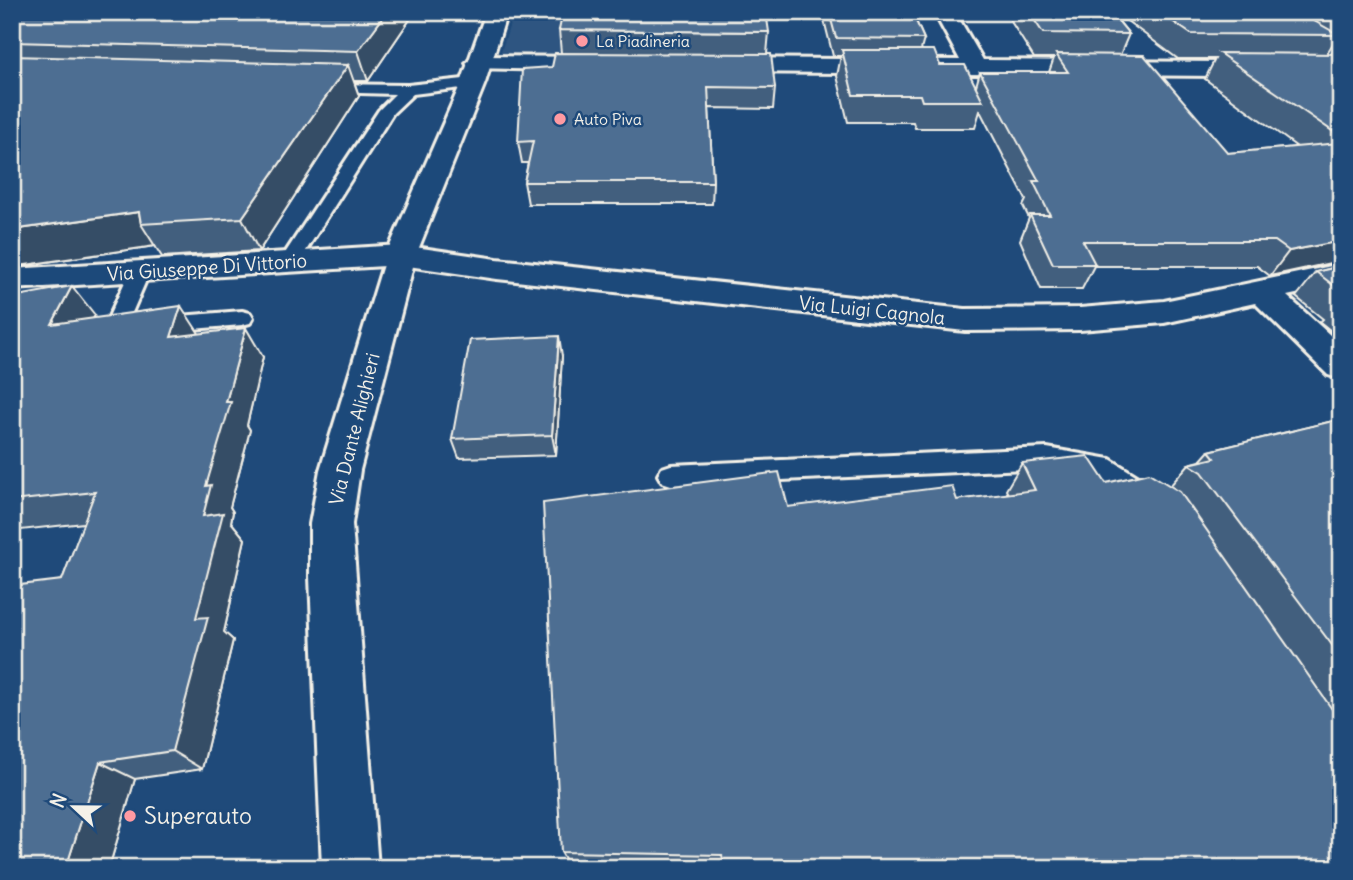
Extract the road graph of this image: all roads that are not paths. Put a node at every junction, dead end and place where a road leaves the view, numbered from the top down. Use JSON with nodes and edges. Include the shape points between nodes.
{"nodes":[{"id":1,"x":497,"y":12,"type":"edge"},
{"id":2,"x":944,"y":12,"type":"edge"},
{"id":3,"x":629,"y":64,"type":"edge"},
{"id":4,"x":698,"y":65,"type":"edge"},
{"id":5,"x":975,"y":67,"type":"junction"},
{"id":6,"x":1341,"y":70,"type":"edge"},
{"id":7,"x":475,"y":73,"type":"junction"},
{"id":8,"x":310,"y":86,"type":"edge"},
{"id":9,"x":408,"y":90,"type":"junction"},
{"id":10,"x":401,"y":255,"type":"junction"},
{"id":11,"x":290,"y":261,"type":"junction"},
{"id":12,"x":140,"y":271,"type":"junction"},
{"id":13,"x":1341,"y":274,"type":"edge"},
{"id":14,"x":12,"y":279,"type":"edge"},
{"id":15,"x":1264,"y":293,"type":"junction"},
{"id":16,"x":242,"y":318,"type":"dead end"},
{"id":17,"x":1341,"y":366,"type":"edge"},
{"id":18,"x":671,"y":475,"type":"dead end"},
{"id":19,"x":1167,"y":508,"type":"edge"},
{"id":20,"x":350,"y":868,"type":"edge"}],
"edges":[{"from":1,"to":7,"type":"street","name":"Via Dante Alighieri"},
{"from":2,"to":5,"type":"street"},
{"from":3,"to":7,"type":"street"},
{"from":4,"to":5,"type":"street"},
{"from":5,"to":6,"type":"street"},
{"from":7,"to":9,"type":"lane"},
{"from":7,"to":10,"type":"street","name":"Via Dante Alighieri"},
{"from":8,"to":9,"type":"lane"},
{"from":9,"to":11,"type":"lane","via":[[387,110]]},
{"from":10,"to":11,"type":"street","name":"Via Giuseppe Di Vittorio"},
{"from":10,"to":15,"type":"street","name":"Via Luigi Cagnola","via":[[965,320],[1164,312]]},
{"from":10,"to":20,"type":"street","name":"Via Dante Alighieri","via":[[340,470],[331,524],[335,663]]},
{"from":11,"to":12,"type":"street","name":"Via Giuseppe Di Vittorio"},
{"from":12,"to":14,"type":"street","name":"Via Giuseppe Di Vittorio"},
{"from":12,"to":16,"type":"lane","via":[[118,321],[167,324]]},
{"from":13,"to":15,"type":"street","name":"Via Luigi Cagnola"},
{"from":15,"to":17,"type":"street"},
{"from":18,"to":19,"type":"lane","via":[[1047,458],[1101,466]]}]}
